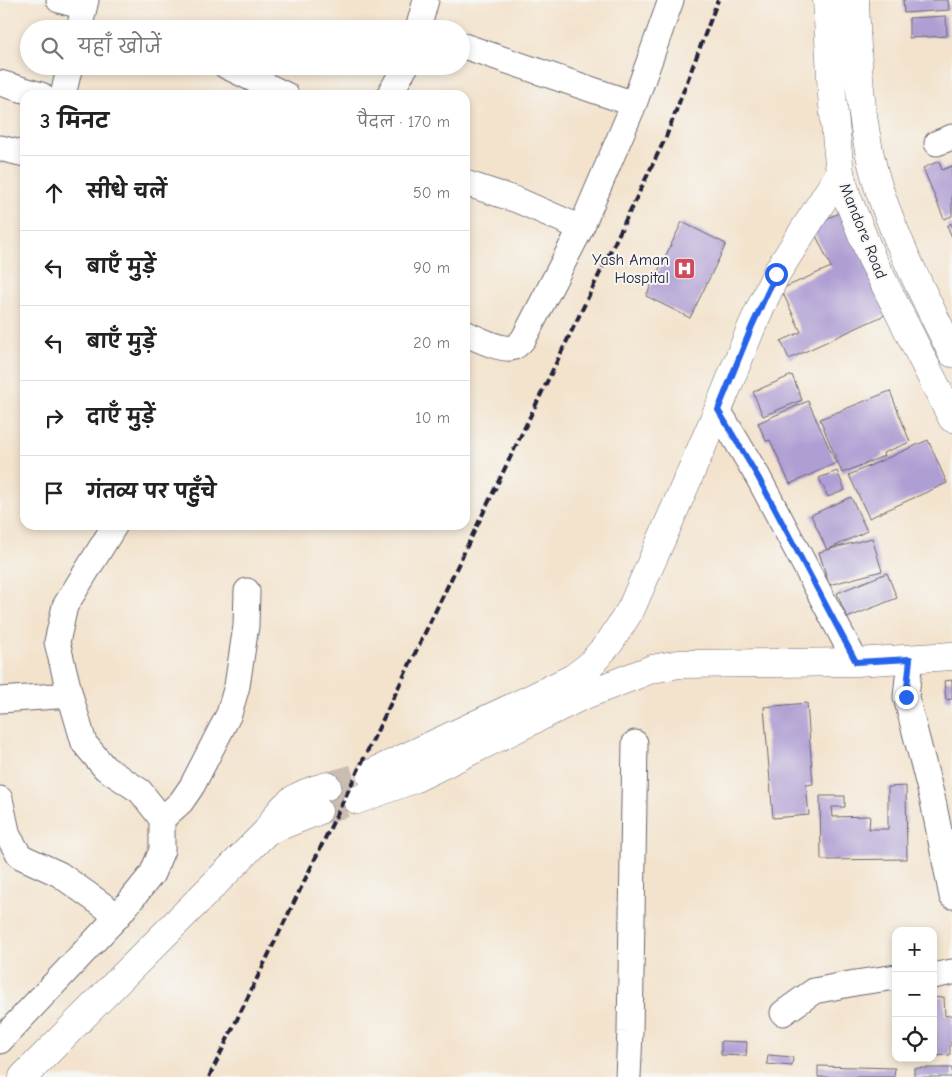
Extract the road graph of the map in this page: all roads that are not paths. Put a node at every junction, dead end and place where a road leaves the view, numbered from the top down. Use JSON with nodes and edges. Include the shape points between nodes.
{"nodes":[{"id":1,"x":59,"y":0,"type":"edge"},
{"id":2,"x":426,"y":0,"type":"edge"},
{"id":3,"x":671,"y":0,"type":"edge"},
{"id":4,"x":827,"y":0,"type":"edge"},
{"id":5,"x":855,"y":0,"type":"edge"},
{"id":6,"x":83,"y":12,"type":"edge"},
{"id":7,"x":420,"y":20,"type":"edge"},
{"id":8,"x":470,"y":48,"type":"edge"},
{"id":9,"x":68,"y":75,"type":"edge"},
{"id":10,"x":245,"y":75,"type":"edge"},
{"id":11,"x":401,"y":75,"type":"edge"},
{"id":12,"x":0,"y":83,"type":"edge"},
{"id":13,"x":24,"y":90,"type":"edge"},
{"id":14,"x":64,"y":90,"type":"edge"},
{"id":15,"x":276,"y":90,"type":"edge"},
{"id":16,"x":392,"y":90,"type":"edge"},
{"id":17,"x":634,"y":104,"type":"junction"},
{"id":18,"x":0,"y":148,"type":"edge"},
{"id":19,"x":20,"y":153,"type":"edge"},
{"id":20,"x":840,"y":173,"type":"junction"},
{"id":21,"x":470,"y":185,"type":"edge"},
{"id":22,"x":581,"y":228,"type":"junction"},
{"id":23,"x":470,"y":336,"type":"edge"},
{"id":24,"x":952,"y":353,"type":"edge"},
{"id":25,"x":718,"y":410,"type":"junction"},
{"id":26,"x":952,"y":418,"type":"edge"},
{"id":27,"x":112,"y":530,"type":"edge"},
{"id":28,"x":248,"y":591,"type":"dead end"},
{"id":29,"x":952,"y":656,"type":"edge"},
{"id":30,"x":910,"y":659,"type":"junction"},
{"id":31,"x":856,"y":662,"type":"junction"},
{"id":32,"x":70,"y":695,"type":"junction"},
{"id":33,"x":0,"y":700,"type":"edge"},
{"id":34,"x":635,"y":743,"type":"dead end"},
{"id":35,"x":370,"y":774,"type":"tunnel mouth"},
{"id":36,"x":322,"y":798,"type":"tunnel mouth"},
{"id":37,"x":0,"y":799,"type":"edge"},
{"id":38,"x":357,"y":800,"type":"tunnel mouth"},
{"id":39,"x":162,"y":819,"type":"junction"},
{"id":40,"x":952,"y":896,"type":"edge"},
{"id":41,"x":118,"y":916,"type":"junction"},
{"id":42,"x":952,"y":972,"type":"edge"},
{"id":43,"x":937,"y":975,"type":"edge"},
{"id":44,"x":892,"y":978,"type":"edge"},
{"id":45,"x":783,"y":1013,"type":"dead end"},
{"id":46,"x":0,"y":1041,"type":"edge"},
{"id":47,"x":23,"y":1077,"type":"edge"},
{"id":48,"x":628,"y":1077,"type":"edge"}],
"edges":[{"from":1,"to":6,"type":"street"},
{"from":2,"to":7,"type":"street"},
{"from":3,"to":17,"type":"street"},
{"from":4,"to":20,"type":"main road","name":"Mandore Road"},
{"from":5,"to":24,"type":"main road","name":"Mandore Road","via":[[861,101],[871,159],[907,260]]},
{"from":8,"to":17,"type":"street"},
{"from":9,"to":14,"type":"street"},
{"from":10,"to":15,"type":"street"},
{"from":11,"to":16,"type":"street"},
{"from":12,"to":13,"type":"street"},
{"from":17,"to":22,"type":"street"},
{"from":18,"to":19,"type":"street"},
{"from":20,"to":25,"type":"main road","via":[[776,274]]},
{"from":20,"to":26,"type":"main road","name":"Mandore Road","via":[[872,259]]},
{"from":21,"to":22,"type":"street","via":[[517,200]]},
{"from":22,"to":23,"type":"street","via":[[518,345],[503,348]]},
{"from":25,"to":31,"type":"street","via":[[758,477]]},
{"from":25,"to":35,"type":"main road","via":[[631,609],[622,626],[589,666],[565,681]]},
{"from":27,"to":32,"type":"street","via":[[65,606],[57,642]]},
{"from":28,"to":39,"type":"street","via":[[238,686],[229,714],[192,786],[181,802]]},
{"from":29,"to":30,"type":"main road"},
{"from":30,"to":31,"type":"main road"},
{"from":30,"to":40,"type":"street","via":[[906,697],[933,801]]},
{"from":31,"to":38,"type":"main road","via":[[679,664],[652,669],[580,697],[414,779]]},
{"from":32,"to":33,"type":"street"},
{"from":32,"to":39,"type":"street","via":[[84,743],[105,768],[140,792]]},
{"from":34,"to":48,"type":"street"},
{"from":36,"to":47,"type":"main road","via":[[267,831]]},
{"from":37,"to":41,"type":"street","via":[[8,836],[20,856],[60,874]]},
{"from":39,"to":41,"type":"street","via":[[162,850],[152,874]]},
{"from":41,"to":46,"type":"street"},
{"from":42,"to":43,"type":"street"},
{"from":44,"to":45,"type":"street","via":[[814,991]]}]}
